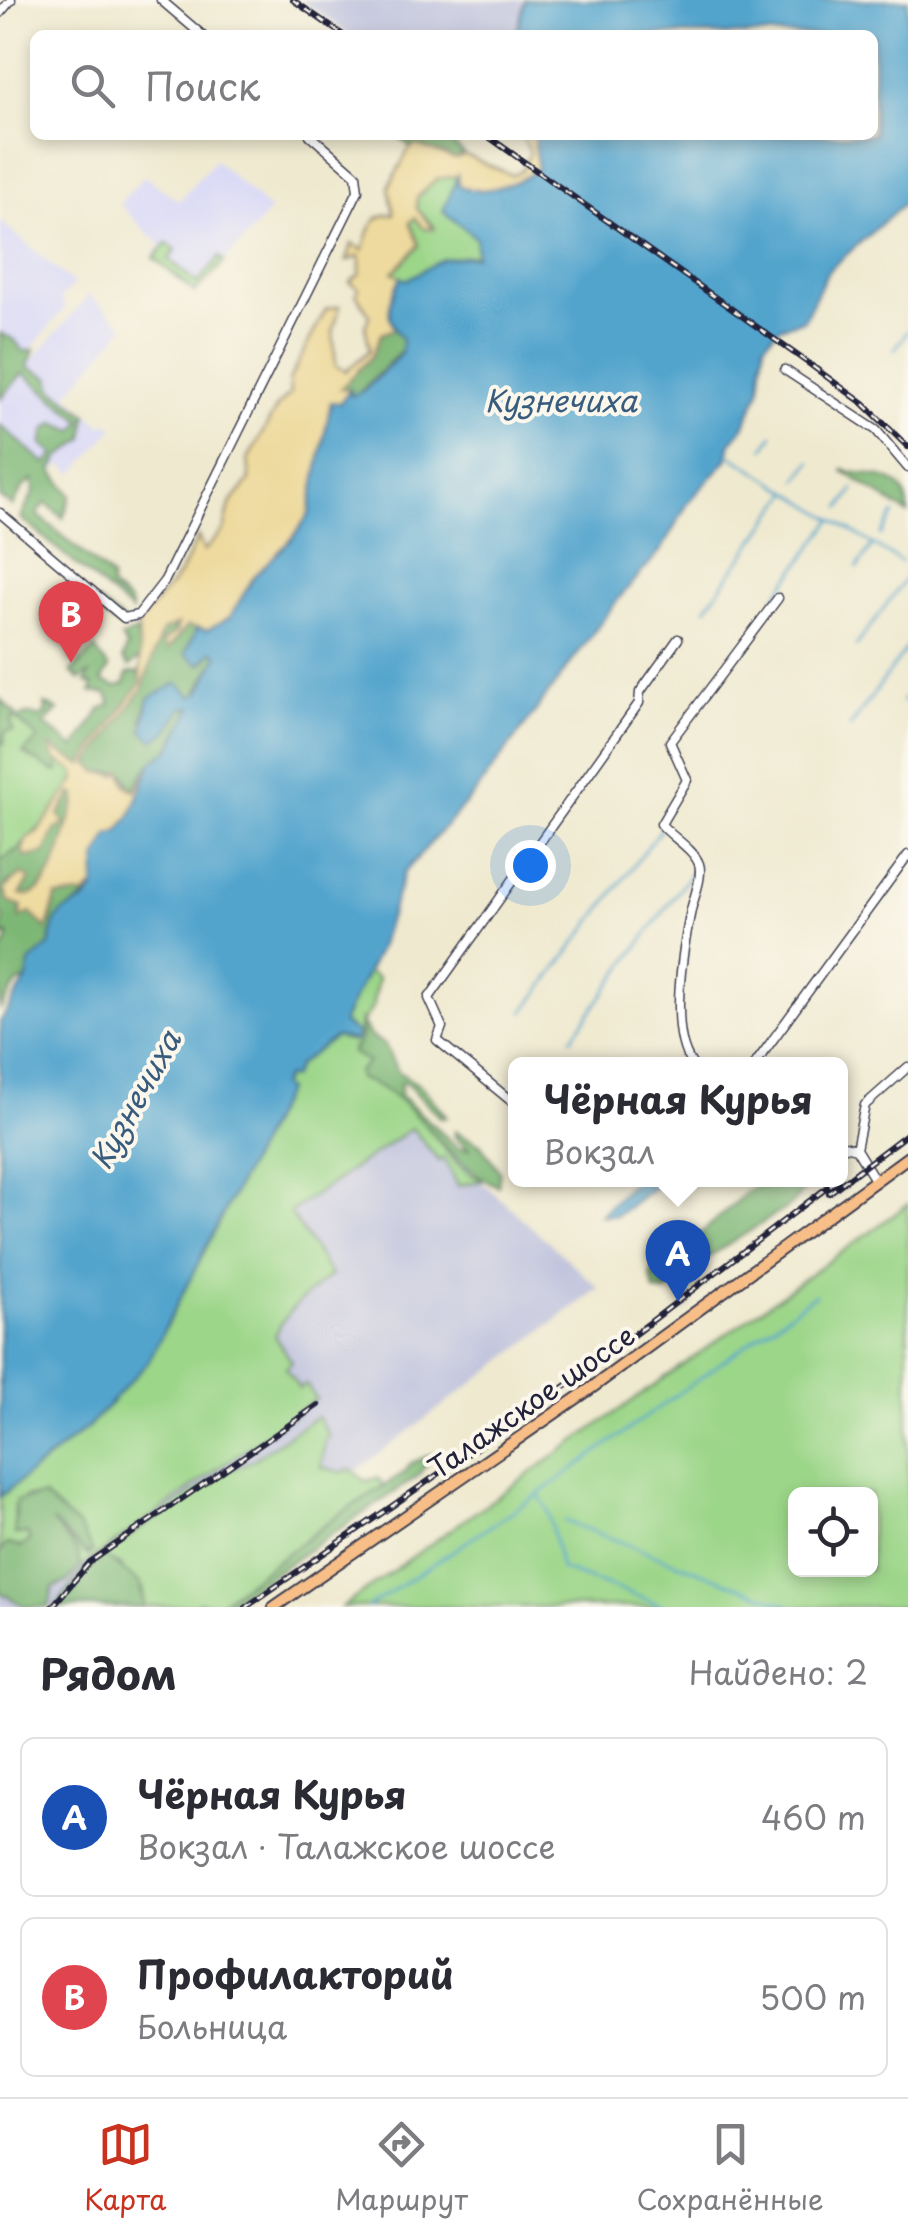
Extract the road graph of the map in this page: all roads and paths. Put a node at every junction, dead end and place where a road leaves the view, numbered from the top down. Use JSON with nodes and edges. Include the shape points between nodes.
{"nodes":[{"id":1,"x":11,"y":0,"type":"edge"},
{"id":2,"x":161,"y":0,"type":"edge"},
{"id":3,"x":0,"y":13,"type":"edge"},
{"id":4,"x":196,"y":30,"type":"edge"},
{"id":5,"x":316,"y":140,"type":"edge"},
{"id":6,"x":785,"y":370,"type":"dead end"},
{"id":7,"x":908,"y":468,"type":"edge"},
{"id":8,"x":0,"y":514,"type":"edge"},
{"id":9,"x":778,"y":598,"type":"dead end"},
{"id":10,"x":678,"y":639,"type":"dead end"},
{"id":11,"x":908,"y":854,"type":"edge"},
{"id":12,"x":689,"y":1057,"type":"edge"},
{"id":13,"x":760,"y":1057,"type":"edge"},
{"id":14,"x":908,"y":1067,"type":"edge"},
{"id":15,"x":508,"y":1097,"type":"edge"},
{"id":16,"x":848,"y":1147,"type":"edge"},
{"id":17,"x":856,"y":1149,"type":"junction"},
{"id":18,"x":908,"y":1157,"type":"edge"},
{"id":19,"x":875,"y":1180,"type":"junction"},
{"id":20,"x":274,"y":1607,"type":"edge"}],
"edges":[{"from":1,"to":3,"type":"street"},
{"from":2,"to":4,"type":"street"},
{"from":5,"to":8,"type":"street","via":[[356,175],[358,191],[166,580],[130,620]]},
{"from":6,"to":7,"type":"street","via":[[876,430]]},
{"from":9,"to":12,"type":"street","via":[[670,742],[687,780],[660,824],[693,855],[700,871],[678,1020]]},
{"from":10,"to":15,"type":"street","via":[[429,1003],[442,1026],[438,1040]]},
{"from":11,"to":13,"type":"street"},
{"from":14,"to":17,"type":"street","via":[[865,1105]]},
{"from":16,"to":17,"type":"street"},
{"from":17,"to":19,"type":"street"},
{"from":18,"to":19,"type":"main road","name":"Талажское шоссе"},
{"from":19,"to":20,"type":"main road","name":"Талажское шоссе","via":[[590,1389]]}]}
